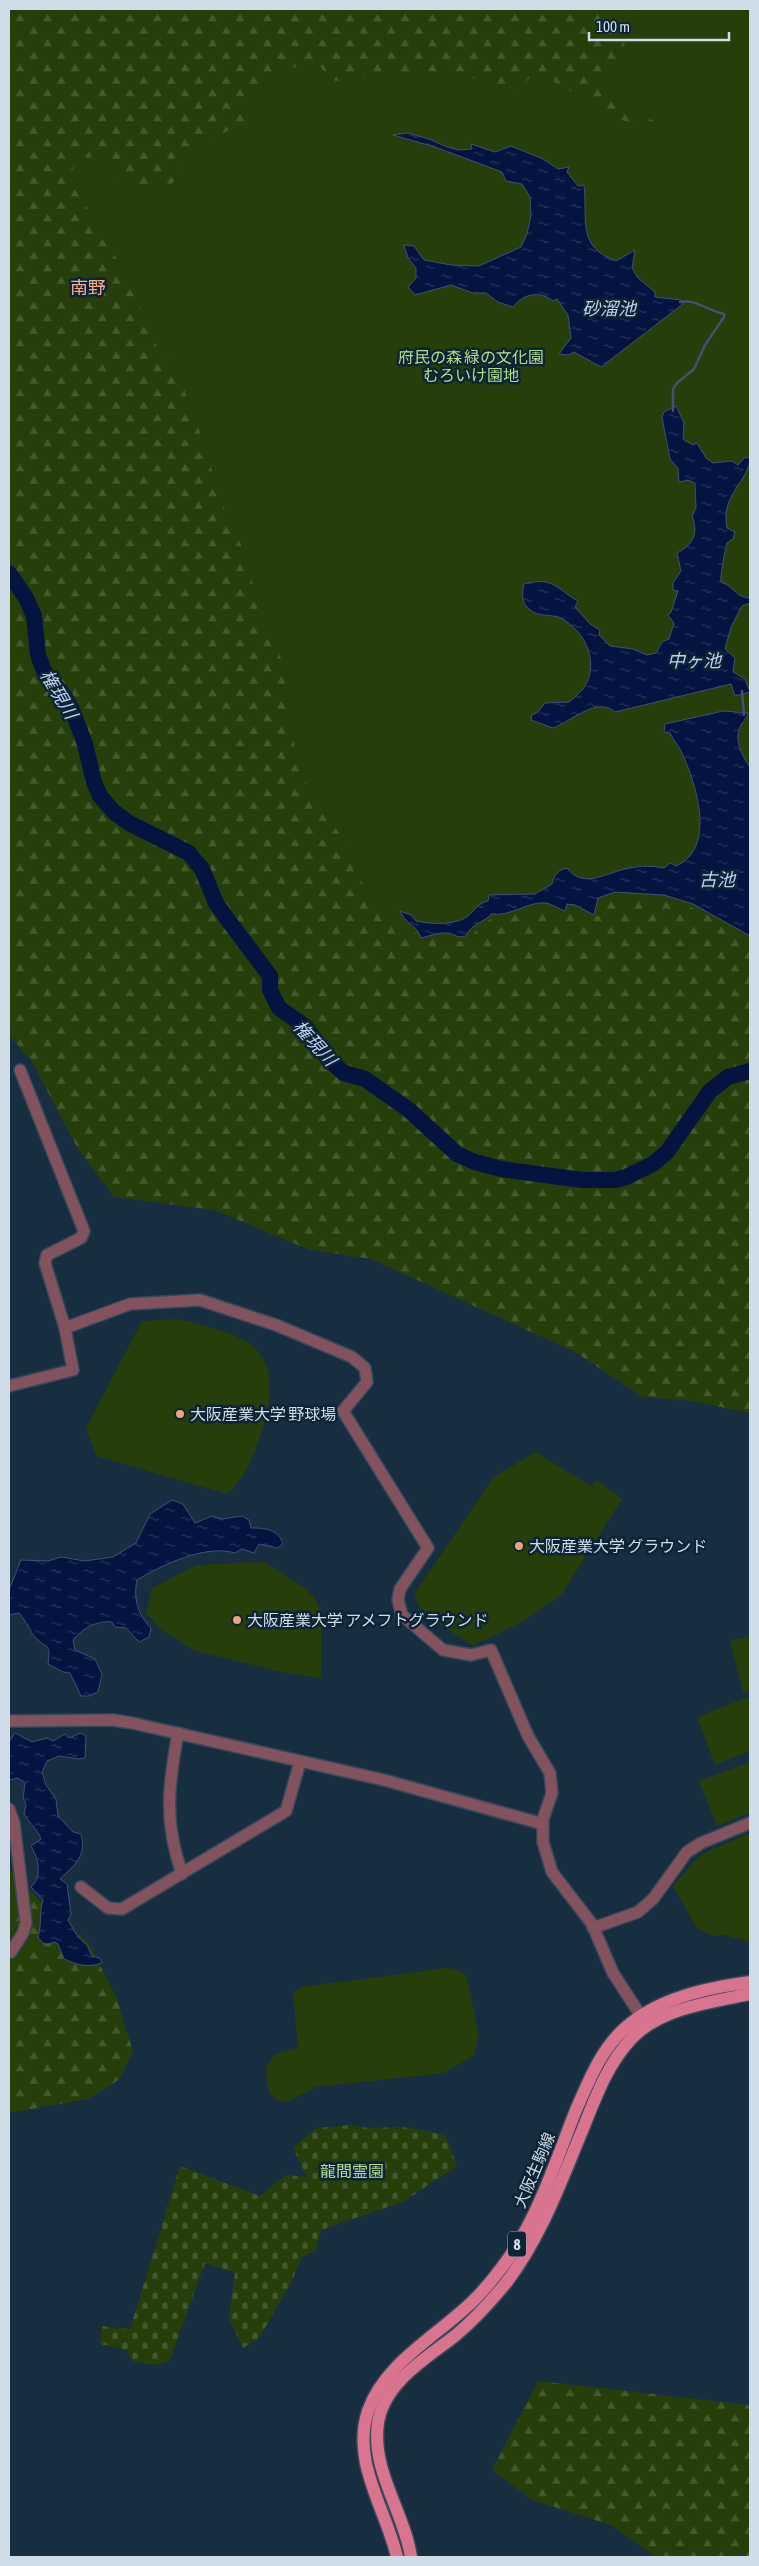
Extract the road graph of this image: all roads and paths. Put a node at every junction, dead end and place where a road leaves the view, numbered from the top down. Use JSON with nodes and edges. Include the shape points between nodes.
{"nodes":[{"id":1,"x":20,"y":1070,"type":"dead end"},
{"id":2,"x":65,"y":1328,"type":"junction"},
{"id":3,"x":9,"y":1386,"type":"edge"},
{"id":4,"x":9,"y":1720,"type":"edge"},
{"id":5,"x":178,"y":1733,"type":"junction"},
{"id":6,"x":300,"y":1762,"type":"junction"},
{"id":7,"x":9,"y":1810,"type":"edge"},
{"id":8,"x":750,"y":1823,"type":"edge"},
{"id":9,"x":543,"y":1824,"type":"junction"},
{"id":10,"x":182,"y":1874,"type":"junction"},
{"id":11,"x":81,"y":1887,"type":"dead end"},
{"id":12,"x":593,"y":1928,"type":"junction"},
{"id":13,"x":9,"y":1951,"type":"edge"},
{"id":14,"x":750,"y":1982,"type":"edge"},
{"id":15,"x":750,"y":1994,"type":"edge"},
{"id":16,"x":641,"y":2016,"type":"junction"},
{"id":17,"x":397,"y":2557,"type":"edge"},
{"id":18,"x":411,"y":2557,"type":"edge"}],
"edges":[{"from":1,"to":2,"type":"street","via":[[84,1231],[81,1238],[47,1255],[45,1263]]},
{"from":2,"to":3,"type":"street","via":[[74,1370]]},
{"from":2,"to":9,"type":"street","via":[[130,1304],[200,1300],[276,1325],[352,1357],[365,1368],[367,1382],[343,1411],[428,1548],[400,1590],[398,1600],[402,1615],[442,1650],[471,1655],[491,1650],[528,1736],[550,1773],[552,1793]]},
{"from":4,"to":5,"type":"street","via":[[113,1720]]},
{"from":5,"to":6,"type":"street"},
{"from":5,"to":10,"type":"street","via":[[169,1779],[169,1826]]},
{"from":6,"to":9,"type":"street","via":[[384,1780]]},
{"from":6,"to":10,"type":"street","via":[[286,1811]]},
{"from":7,"to":13,"type":"street","via":[[14,1822],[26,1923],[23,1933]]},
{"from":8,"to":12,"type":"street","via":[[687,1852],[653,1899],[638,1912]]},
{"from":9,"to":12,"type":"street","via":[[543,1842],[552,1872]]},
{"from":10,"to":11,"type":"street","via":[[122,1909],[108,1908]]},
{"from":12,"to":16,"type":"street","via":[[613,1973]]},
{"from":14,"to":16,"type":"main road","name":"大阪生駒線","number":"8","via":[[689,1994]]},
{"from":15,"to":18,"type":"main road","name":"大阪生駒線","number":"8","via":[[703,2003],[662,2017],[632,2038],[611,2066],[549,2211],[528,2251],[505,2284],[469,2322],[412,2369],[389,2396],[378,2422],[378,2455]]},
{"from":16,"to":17,"type":"main road","name":"大阪生駒線","number":"8","via":[[624,2028],[604,2051],[526,2229],[509,2258],[474,2300],[395,2368],[375,2397],[366,2420],[363,2455]]}]}
